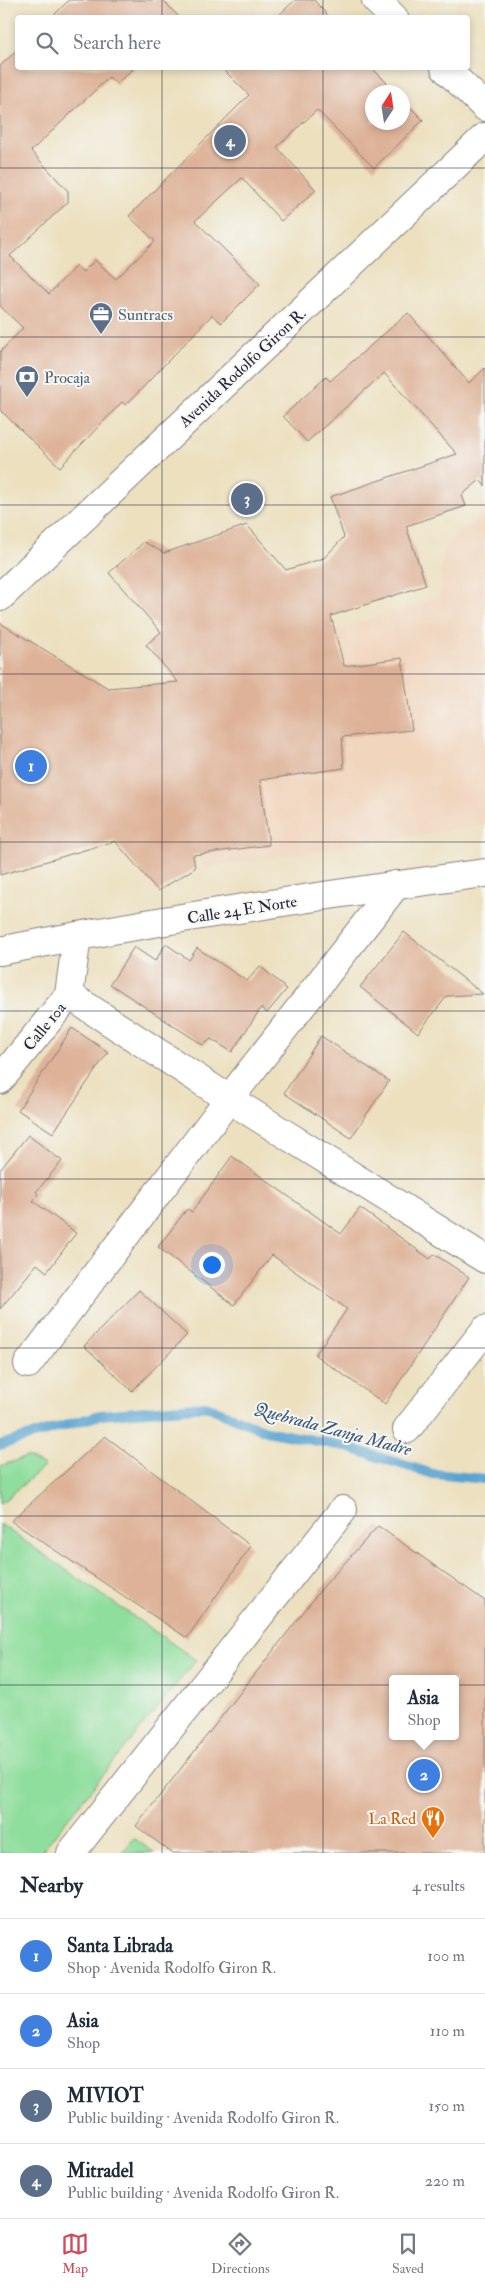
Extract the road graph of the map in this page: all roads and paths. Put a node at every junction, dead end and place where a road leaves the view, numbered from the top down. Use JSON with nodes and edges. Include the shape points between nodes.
{"nodes":[{"id":1,"x":376,"y":0,"type":"edge"},
{"id":2,"x":391,"y":15,"type":"edge"},
{"id":3,"x":447,"y":70,"type":"edge"},
{"id":4,"x":485,"y":107,"type":"edge"},
{"id":5,"x":485,"y":137,"type":"edge"},
{"id":6,"x":0,"y":597,"type":"edge"},
{"id":7,"x":485,"y":873,"type":"edge"},
{"id":8,"x":396,"y":885,"type":"junction"},
{"id":9,"x":77,"y":936,"type":"junction"},
{"id":10,"x":0,"y":951,"type":"edge"},
{"id":11,"x":69,"y":995,"type":"junction"},
{"id":12,"x":0,"y":1080,"type":"edge"},
{"id":13,"x":229,"y":1099,"type":"junction"},
{"id":14,"x":485,"y":1259,"type":"edge"},
{"id":15,"x":485,"y":1330,"type":"edge"},
{"id":16,"x":28,"y":1364,"type":"dead end"},
{"id":17,"x":407,"y":1429,"type":"dead end"},
{"id":18,"x":343,"y":1510,"type":"dead end"},
{"id":19,"x":71,"y":1853,"type":"edge"}],
"edges":[{"from":1,"to":2,"type":"street"},
{"from":3,"to":4,"type":"street"},
{"from":5,"to":6,"type":"street","name":"Avenida Rodolfo Giron R."},
{"from":7,"to":8,"type":"street","name":"Calle 24 E Norte"},
{"from":8,"to":9,"type":"street","name":"Calle 24 E Norte"},
{"from":8,"to":13,"type":"street"},
{"from":9,"to":10,"type":"street","name":"Calle 24 E Norte"},
{"from":9,"to":11,"type":"street","name":"Calle 10a"},
{"from":11,"to":12,"type":"street","name":"Calle 10a"},
{"from":11,"to":13,"type":"street"},
{"from":13,"to":14,"type":"street"},
{"from":13,"to":16,"type":"street"},
{"from":15,"to":17,"type":"street"},
{"from":18,"to":19,"type":"street"}]}
